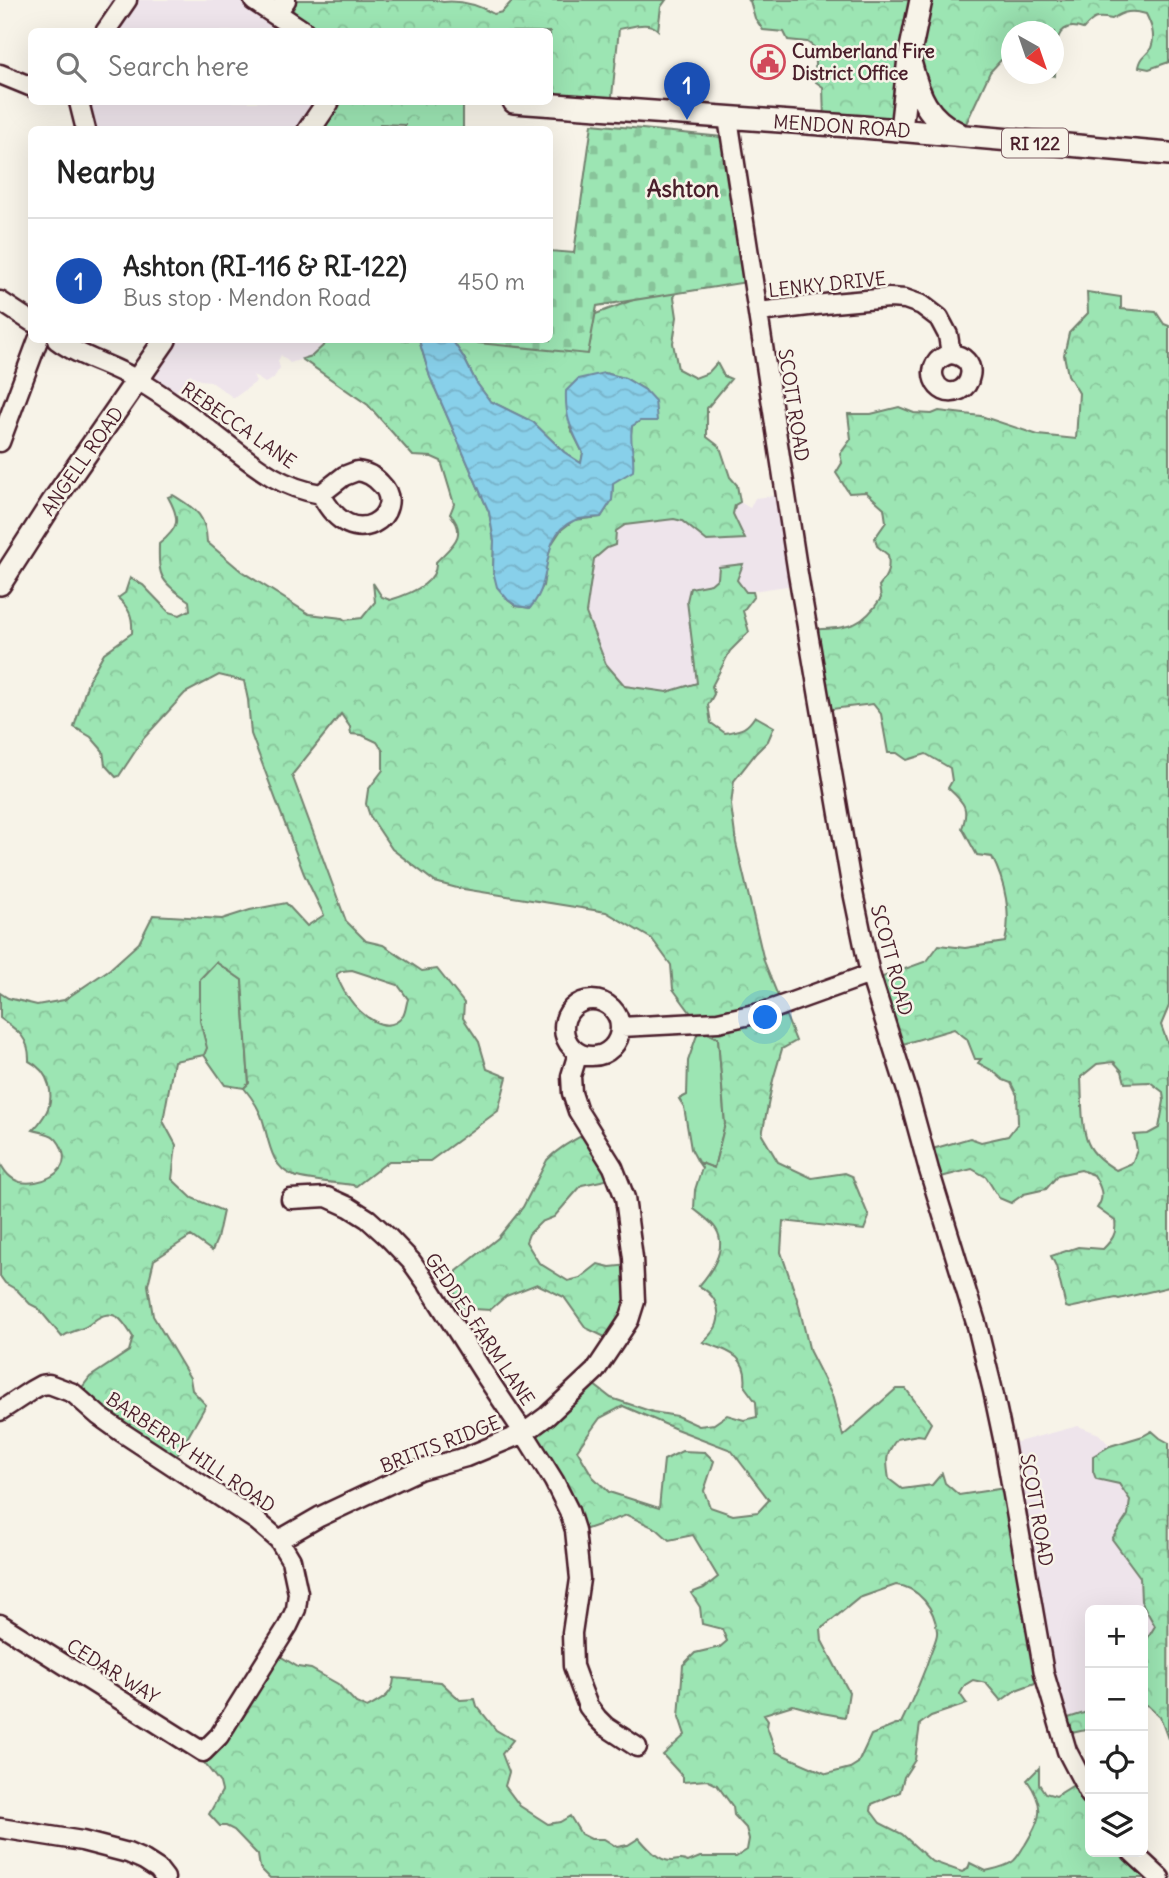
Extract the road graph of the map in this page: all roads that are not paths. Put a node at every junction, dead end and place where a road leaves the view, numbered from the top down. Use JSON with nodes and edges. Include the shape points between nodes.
{"nodes":[{"id":1,"x":127,"y":0,"type":"edge"},
{"id":2,"x":256,"y":0,"type":"edge"},
{"id":3,"x":921,"y":0,"type":"edge"},
{"id":4,"x":281,"y":7,"type":"edge"},
{"id":5,"x":109,"y":28,"type":"edge"},
{"id":6,"x":299,"y":28,"type":"edge"},
{"id":7,"x":909,"y":58,"type":"junction"},
{"id":8,"x":0,"y":74,"type":"edge"},
{"id":9,"x":28,"y":85,"type":"edge"},
{"id":10,"x":80,"y":105,"type":"edge"},
{"id":11,"x":326,"y":105,"type":"edge"},
{"id":12,"x":553,"y":105,"type":"edge"},
{"id":13,"x":728,"y":118,"type":"junction"},
{"id":14,"x":85,"y":126,"type":"edge"},
{"id":15,"x":312,"y":126,"type":"edge"},
{"id":16,"x":901,"y":130,"type":"junction"},
{"id":17,"x":973,"y":138,"type":"junction"},
{"id":18,"x":1169,"y":154,"type":"edge"},
{"id":19,"x":0,"y":301,"type":"edge"},
{"id":20,"x":759,"y":312,"type":"junction"},
{"id":21,"x":28,"y":319,"type":"edge"},
{"id":22,"x":37,"y":343,"type":"edge"},
{"id":23,"x":62,"y":343,"type":"edge"},
{"id":24,"x":164,"y":343,"type":"edge"},
{"id":25,"x":951,"y":354,"type":"dead end"},
{"id":26,"x":137,"y":380,"type":"junction"},
{"id":27,"x":0,"y":442,"type":"edge"},
{"id":28,"x":321,"y":494,"type":"dead end"},
{"id":29,"x":0,"y":584,"type":"edge"},
{"id":30,"x":870,"y":974,"type":"junction"},
{"id":31,"x":621,"y":1027,"type":"junction"},
{"id":32,"x":578,"y":1053,"type":"junction"},
{"id":33,"x":292,"y":1199,"type":"dead end"},
{"id":34,"x":0,"y":1411,"type":"edge"},
{"id":35,"x":524,"y":1433,"type":"junction"},
{"id":36,"x":279,"y":1540,"type":"junction"},
{"id":37,"x":0,"y":1624,"type":"edge"},
{"id":38,"x":637,"y":1747,"type":"dead end"},
{"id":39,"x":203,"y":1752,"type":"joint"},
{"id":40,"x":1089,"y":1794,"type":"edge"},
{"id":41,"x":0,"y":1828,"type":"edge"},
{"id":42,"x":1137,"y":1857,"type":"edge"},
{"id":43,"x":165,"y":1878,"type":"edge"},
{"id":44,"x":1160,"y":1878,"type":"edge"}],
"edges":[{"from":1,"to":5,"type":"street"},
{"from":2,"to":4,"type":"main road"},
{"from":3,"to":7,"type":"main road"},
{"from":4,"to":6,"type":"main road"},
{"from":7,"to":16,"type":"main road"},
{"from":7,"to":17,"type":"main road","via":[[932,116],[948,129]]},
{"from":8,"to":9,"type":"street"},
{"from":10,"to":14,"type":"street"},
{"from":11,"to":15,"type":"main road"},
{"from":12,"to":13,"type":"main road","name":"MENDON ROAD"},
{"from":13,"to":16,"type":"main road","name":"MENDON ROAD"},
{"from":13,"to":20,"type":"street","name":"SCOTT ROAD"},
{"from":16,"to":17,"type":"main road","name":"MENDON ROAD","number":"RI 122"},
{"from":17,"to":18,"type":"main road","name":"MENDON ROAD","number":"RI 122"},
{"from":19,"to":21,"type":"street"},
{"from":20,"to":25,"type":"street","name":"LENKY DRIVE","via":[[905,299],[939,318]]},
{"from":20,"to":30,"type":"street","name":"SCOTT ROAD","via":[[798,574]]},
{"from":22,"to":27,"type":"street"},
{"from":23,"to":26,"type":"street","name":"REBECCA LANE"},
{"from":24,"to":26,"type":"main road","name":"ANGELL ROAD"},
{"from":26,"to":28,"type":"street","name":"REBECCA LANE","via":[[261,471],[288,486]]},
{"from":26,"to":29,"type":"main road","name":"ANGELL ROAD"},
{"from":30,"to":31,"type":"street","via":[[764,1012],[718,1022]]},
{"from":30,"to":40,"type":"street","name":"SCOTT ROAD","via":[[993,1391],[1044,1673],[1067,1751]]},
{"from":31,"to":32,"type":"street","via":[[612,1049],[589,1057]]},
{"from":31,"to":32,"type":"street","via":[[618,1014],[609,1005],[584,1001],[565,1018],[568,1044]]},
{"from":32,"to":35,"type":"street","name":"BRITTS RIDGE","via":[[571,1076],[572,1093],[625,1198],[635,1301],[629,1320],[595,1371]]},
{"from":33,"to":35,"type":"street","name":"GEDDES FARM LANE","via":[[327,1198],[368,1219],[389,1238],[426,1282]]},
{"from":34,"to":36,"type":"street","name":"BARBERRY HILL ROAD","via":[[41,1385],[74,1393],[99,1416]]},
{"from":35,"to":36,"type":"street","name":"BRITTS RIDGE","via":[[419,1470]]},
{"from":35,"to":38,"type":"street","name":"GEDDES FARM LANE","via":[[554,1481],[575,1530],[580,1579],[572,1633],[573,1666],[597,1718]]},
{"from":36,"to":39,"type":"street","name":"BARBERRY HILL ROAD","via":[[295,1575],[296,1609],[219,1736]]},
{"from":37,"to":39,"type":"street","name":"CEDAR WAY"},
{"from":41,"to":43,"type":"street","via":[[128,1853],[158,1869]]},
{"from":42,"to":44,"type":"street"}]}
